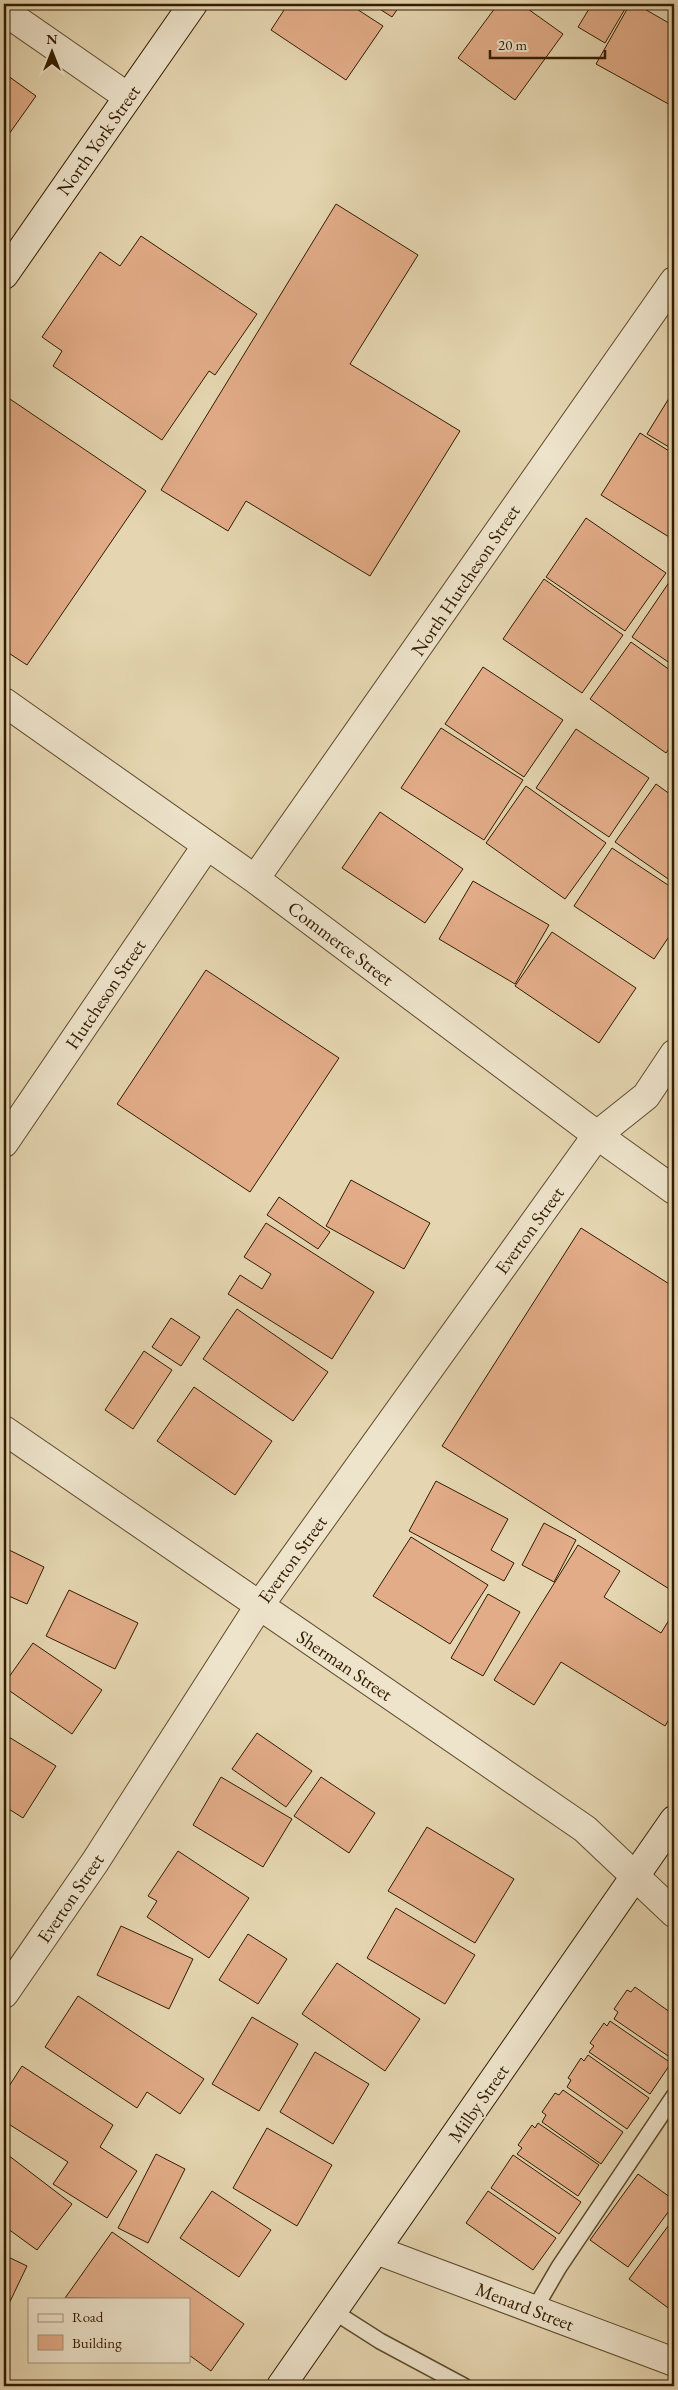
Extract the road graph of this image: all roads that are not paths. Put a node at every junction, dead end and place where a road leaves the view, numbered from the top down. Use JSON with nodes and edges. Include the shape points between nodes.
{"nodes":[{"id":1,"x":194,"y":4,"type":"edge"},
{"id":2,"x":4,"y":11,"type":"edge"},
{"id":3,"x":128,"y":96,"type":"junction"},
{"id":4,"x":4,"y":275,"type":"edge"},
{"id":5,"x":674,"y":281,"type":"edge"},
{"id":6,"x":4,"y":702,"type":"edge"},
{"id":7,"x":207,"y":845,"type":"junction"},
{"id":8,"x":255,"y":879,"type":"junction"},
{"id":9,"x":674,"y":1054,"type":"edge"},
{"id":10,"x":598,"y":1135,"type":"junction"},
{"id":11,"x":4,"y":1142,"type":"edge"},
{"id":12,"x":674,"y":1190,"type":"edge"},
{"id":13,"x":4,"y":1430,"type":"edge"},
{"id":14,"x":258,"y":1606,"type":"junction"},
{"id":15,"x":674,"y":1820,"type":"edge"},
{"id":16,"x":635,"y":1876,"type":"junction"},
{"id":17,"x":674,"y":1913,"type":"edge"},
{"id":18,"x":4,"y":1994,"type":"edge"},
{"id":19,"x":674,"y":2096,"type":"edge"},
{"id":20,"x":376,"y":2250,"type":"junction"},
{"id":21,"x":534,"y":2310,"type":"junction"},
{"id":22,"x":333,"y":2311,"type":"junction"},
{"id":23,"x":674,"y":2362,"type":"edge"},
{"id":24,"x":281,"y":2386,"type":"edge"},
{"id":25,"x":464,"y":2386,"type":"edge"}],
"edges":[{"from":1,"to":3,"type":"street","name":"North York Street"},
{"from":2,"to":3,"type":"street"},
{"from":3,"to":4,"type":"street","name":"North York Street"},
{"from":5,"to":8,"type":"street","name":"North Hutcheson Street"},
{"from":6,"to":7,"type":"street","name":"Commerce Street"},
{"from":7,"to":8,"type":"street","name":"Commerce Street"},
{"from":7,"to":11,"type":"street","name":"Hutcheson Street"},
{"from":8,"to":10,"type":"street","name":"Commerce Street"},
{"from":9,"to":10,"type":"street","name":"Everton Street","via":[[646,1096]]},
{"from":10,"to":12,"type":"street","name":"Commerce Street"},
{"from":10,"to":14,"type":"street","name":"Everton Street"},
{"from":13,"to":14,"type":"street","name":"Sherman Street"},
{"from":14,"to":16,"type":"street","name":"Sherman Street","via":[[585,1829]]},
{"from":14,"to":18,"type":"street","name":"Everton Street","via":[[95,1862]]},
{"from":15,"to":16,"type":"street","name":"Milby Street"},
{"from":16,"to":17,"type":"street","name":"Sherman Street"},
{"from":16,"to":20,"type":"street","name":"Milby Street"},
{"from":19,"to":21,"type":"lane","via":[[559,2267]]},
{"from":20,"to":21,"type":"street","name":"Menard Street"},
{"from":20,"to":22,"type":"street","name":"Milby Street"},
{"from":21,"to":23,"type":"street","name":"Menard Street"},
{"from":22,"to":24,"type":"street","name":"Milby Street"},
{"from":22,"to":25,"type":"lane","via":[[380,2341]]}]}
